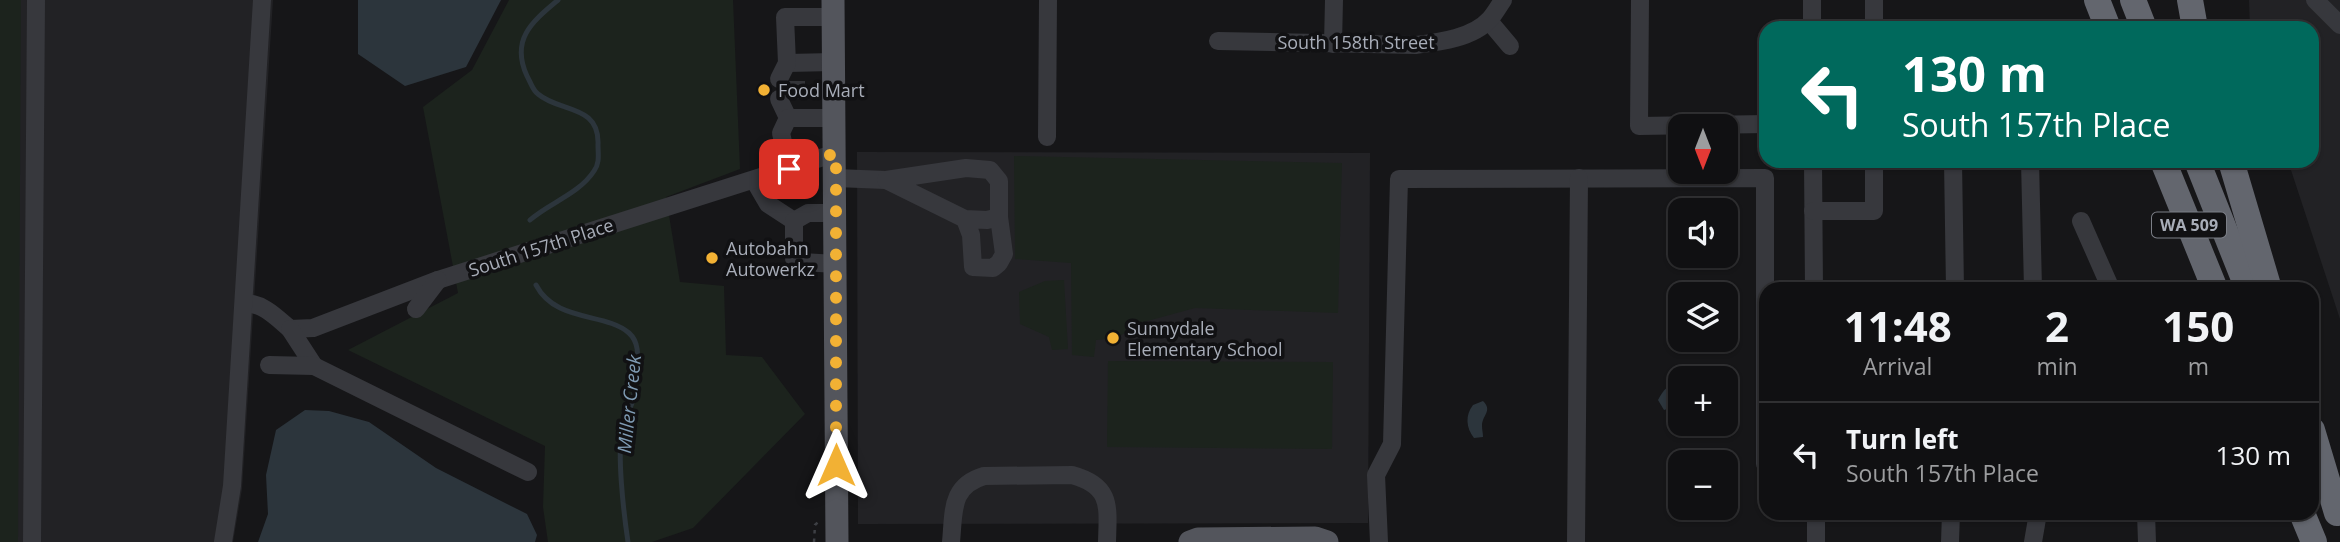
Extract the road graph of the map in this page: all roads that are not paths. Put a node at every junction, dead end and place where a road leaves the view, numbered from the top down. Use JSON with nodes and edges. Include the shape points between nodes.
{"nodes":[{"id":1,"x":36,"y":0,"type":"edge"},
{"id":2,"x":262,"y":0,"type":"edge"},
{"id":3,"x":1048,"y":0,"type":"edge"},
{"id":4,"x":1334,"y":0,"type":"edge"},
{"id":5,"x":1503,"y":0,"type":"edge"},
{"id":6,"x":1640,"y":0,"type":"edge"},
{"id":7,"x":1812,"y":0,"type":"edge"},
{"id":8,"x":1874,"y":0,"type":"edge"},
{"id":9,"x":2097,"y":0,"type":"edge"},
{"id":10,"x":2133,"y":0,"type":"edge"},
{"id":11,"x":2190,"y":0,"type":"edge"},
{"id":12,"x":2315,"y":0,"type":"edge"},
{"id":13,"x":833,"y":8,"type":"edge"},
{"id":14,"x":1489,"y":21,"type":"junction"},
{"id":15,"x":1812,"y":21,"type":"edge"},
{"id":16,"x":1874,"y":21,"type":"edge"},
{"id":17,"x":2105,"y":21,"type":"edge"},
{"id":18,"x":2141,"y":21,"type":"edge"},
{"id":19,"x":2194,"y":21,"type":"edge"},
{"id":20,"x":2340,"y":24,"type":"edge"},
{"id":21,"x":1219,"y":41,"type":"dead end"},
{"id":22,"x":1334,"y":44,"type":"junction"},
{"id":23,"x":1510,"y":46,"type":"dead end"},
{"id":24,"x":834,"y":62,"type":"junction"},
{"id":25,"x":787,"y":99,"type":"tunnel mouth"},
{"id":26,"x":788,"y":118,"type":"junction"},
{"id":27,"x":835,"y":118,"type":"junction"},
{"id":28,"x":1759,"y":124,"type":"edge"},
{"id":29,"x":1047,"y":137,"type":"dead end"},
{"id":30,"x":836,"y":153,"type":"junction"},
{"id":31,"x":1813,"y":168,"type":"edge"},
{"id":32,"x":1874,"y":168,"type":"edge"},
{"id":33,"x":1953,"y":168,"type":"edge"},
{"id":34,"x":2031,"y":168,"type":"edge"},
{"id":35,"x":2165,"y":168,"type":"edge"},
{"id":36,"x":2200,"y":168,"type":"edge"},
{"id":37,"x":2233,"y":168,"type":"edge"},
{"id":38,"x":789,"y":169,"type":"junction"},
{"id":39,"x":836,"y":178,"type":"junction"},
{"id":40,"x":1579,"y":178,"type":"junction"},
{"id":41,"x":754,"y":180,"type":"junction"},
{"id":42,"x":886,"y":180,"type":"junction"},
{"id":43,"x":1813,"y":211,"type":"junction"},
{"id":44,"x":836,"y":213,"type":"junction"},
{"id":45,"x":999,"y":217,"type":"junction"},
{"id":46,"x":965,"y":219,"type":"junction"},
{"id":47,"x":794,"y":221,"type":"junction"},
{"id":48,"x":2081,"y":221,"type":"dead end"},
{"id":49,"x":836,"y":264,"type":"junction"},
{"id":50,"x":438,"y":280,"type":"junction"},
{"id":51,"x":1765,"y":282,"type":"edge"},
{"id":52,"x":1814,"y":282,"type":"edge"},
{"id":53,"x":1955,"y":282,"type":"edge"},
{"id":54,"x":2033,"y":282,"type":"edge"},
{"id":55,"x":2109,"y":282,"type":"edge"},
{"id":56,"x":2212,"y":282,"type":"edge"},
{"id":57,"x":2245,"y":282,"type":"edge"},
{"id":58,"x":2267,"y":282,"type":"edge"},
{"id":59,"x":249,"y":303,"type":"junction"},
{"id":60,"x":416,"y":309,"type":"dead end"},
{"id":61,"x":290,"y":329,"type":"junction"},
{"id":62,"x":269,"y":365,"type":"dead end"},
{"id":63,"x":314,"y":366,"type":"junction"},
{"id":64,"x":2319,"y":453,"type":"edge"},
{"id":65,"x":2319,"y":468,"type":"edge"},
{"id":66,"x":528,"y":472,"type":"dead end"},
{"id":67,"x":2338,"y":517,"type":"edge"},
{"id":68,"x":1816,"y":520,"type":"edge"},
{"id":69,"x":1951,"y":520,"type":"edge"},
{"id":70,"x":2037,"y":520,"type":"edge"},
{"id":71,"x":2146,"y":520,"type":"edge"},
{"id":72,"x":2305,"y":520,"type":"edge"},
{"id":73,"x":32,"y":542,"type":"edge"},
{"id":74,"x":223,"y":542,"type":"edge"},
{"id":75,"x":837,"y":542,"type":"edge"},
{"id":76,"x":951,"y":542,"type":"edge"},
{"id":77,"x":1107,"y":542,"type":"edge"},
{"id":78,"x":1190,"y":542,"type":"edge"},
{"id":79,"x":1327,"y":542,"type":"edge"},
{"id":80,"x":1379,"y":542,"type":"edge"},
{"id":81,"x":1576,"y":542,"type":"edge"},
{"id":82,"x":1816,"y":542,"type":"edge"},
{"id":83,"x":1950,"y":542,"type":"edge"},
{"id":84,"x":2033,"y":542,"type":"edge"},
{"id":85,"x":2147,"y":542,"type":"edge"},
{"id":86,"x":2314,"y":542,"type":"edge"}],
"edges":[{"from":1,"to":73,"type":"street"},
{"from":2,"to":59,"type":"street"},
{"from":3,"to":29,"type":"street"},
{"from":4,"to":22,"type":"street"},
{"from":5,"to":14,"type":"street"},
{"from":6,"to":28,"type":"street","via":[[1639,126]]},
{"from":7,"to":15,"type":"street"},
{"from":8,"to":16,"type":"street"},
{"from":9,"to":17,"type":"highway"},
{"from":10,"to":18,"type":"highway"},
{"from":11,"to":19,"type":"highway"},
{"from":12,"to":20,"type":"street"},
{"from":13,"to":24,"type":"main road"},
{"from":13,"to":24,"type":"street","via":[[785,17],[787,74]]},
{"from":14,"to":22,"type":"street","name":"South 158th Street","via":[[1444,42]]},
{"from":14,"to":23,"type":"street"},
{"from":21,"to":22,"type":"street","name":"South 158th Street"},
{"from":24,"to":27,"type":"main road"},
{"from":25,"to":26,"type":"street"},
{"from":26,"to":27,"type":"street"},
{"from":26,"to":38,"type":"street","via":[[781,133]]},
{"from":27,"to":30,"type":"main road"},
{"from":30,"to":38,"type":"street","name":"South 157th Place"},
{"from":30,"to":39,"type":"main road"},
{"from":31,"to":43,"type":"street"},
{"from":32,"to":43,"type":"street","via":[[1874,211]]},
{"from":33,"to":53,"type":"street"},
{"from":34,"to":54,"type":"street"},
{"from":35,"to":56,"type":"highway","number":"WA 509"},
{"from":36,"to":57,"type":"highway","number":"WA 509"},
{"from":37,"to":58,"type":"highway"},
{"from":38,"to":41,"type":"street","name":"South 157th Place"},
{"from":39,"to":42,"type":"street"},
{"from":39,"to":44,"type":"main road"},
{"from":40,"to":51,"type":"street","via":[[1765,178]]},
{"from":40,"to":80,"type":"street","via":[[1399,178],[1392,444],[1376,475]]},
{"from":40,"to":81,"type":"street"},
{"from":41,"to":47,"type":"street","via":[[768,204]]},
{"from":41,"to":50,"type":"street","name":"South 157th Place"},
{"from":42,"to":45,"type":"street","via":[[966,168],[990,170],[999,181]]},
{"from":42,"to":46,"type":"street"},
{"from":43,"to":52,"type":"street"},
{"from":44,"to":47,"type":"street","via":[[808,213]]},
{"from":44,"to":49,"type":"main road"},
{"from":45,"to":46,"type":"street"},
{"from":45,"to":46,"type":"street","via":[[1004,254],[993,268],[973,267]]},
{"from":47,"to":49,"type":"street","via":[[794,258]]},
{"from":48,"to":55,"type":"street"},
{"from":49,"to":75,"type":"main road"},
{"from":50,"to":60,"type":"street"},
{"from":50,"to":61,"type":"street","name":"South 157th Place","via":[[313,328]]},
{"from":59,"to":61,"type":"street","via":[[268,310]]},
{"from":59,"to":74,"type":"street"},
{"from":61,"to":63,"type":"street"},
{"from":62,"to":63,"type":"street"},
{"from":63,"to":66,"type":"street"},
{"from":64,"to":67,"type":"highway"},
{"from":65,"to":67,"type":"highway"},
{"from":68,"to":82,"type":"street"},
{"from":69,"to":83,"type":"street"},
{"from":70,"to":84,"type":"street"},
{"from":71,"to":85,"type":"street"},
{"from":72,"to":86,"type":"highway"},
{"from":76,"to":77,"type":"street","via":[[955,503],[962,487],[972,479],[1072,475],[1086,479],[1104,494]]},
{"from":78,"to":79,"type":"main road","via":[[1315,538]]}]}
